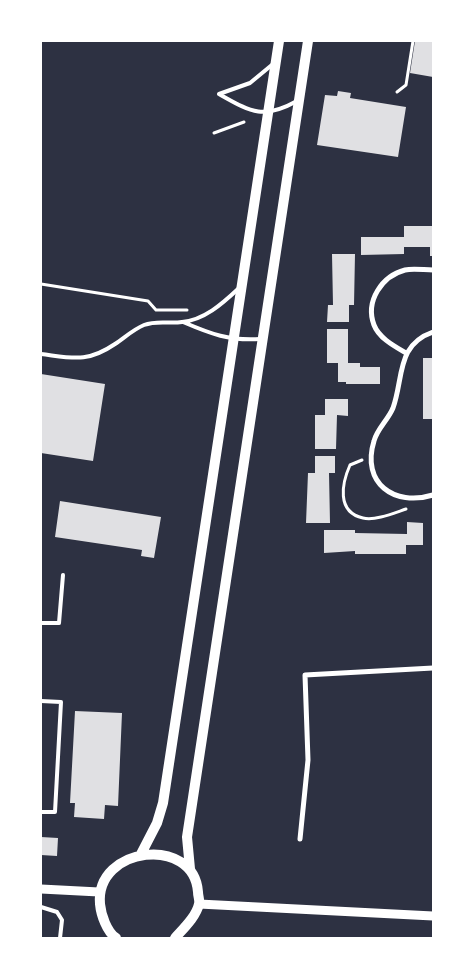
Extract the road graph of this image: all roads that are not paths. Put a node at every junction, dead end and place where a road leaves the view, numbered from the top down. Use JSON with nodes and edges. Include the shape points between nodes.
{"nodes":[{"id":1,"x":279,"y":41,"type":"edge"},
{"id":2,"x":308,"y":41,"type":"edge"},
{"id":3,"x":276,"y":62,"type":"junction"},
{"id":4,"x":299,"y":100,"type":"junction"},
{"id":5,"x":268,"y":112,"type":"junction"},
{"id":6,"x":433,"y":270,"type":"edge"},
{"id":7,"x":243,"y":284,"type":"junction"},
{"id":8,"x":182,"y":322,"type":"junction"},
{"id":9,"x":433,"y":332,"type":"edge"},
{"id":10,"x":263,"y":339,"type":"junction"},
{"id":11,"x":234,"y":340,"type":"junction"},
{"id":12,"x":406,"y":353,"type":"junction"},
{"id":13,"x":41,"y":354,"type":"edge"},
{"id":14,"x":433,"y":495,"type":"edge"},
{"id":15,"x":63,"y":576,"type":"dead end"},
{"id":16,"x":41,"y":623,"type":"edge"},
{"id":17,"x":433,"y":668,"type":"edge"},
{"id":18,"x":41,"y":700,"type":"edge"},
{"id":19,"x":41,"y":812,"type":"edge"},
{"id":20,"x":300,"y":840,"type":"dead end"},
{"id":21,"x":141,"y":854,"type":"junction"},
{"id":22,"x":190,"y":869,"type":"junction"},
{"id":23,"x":41,"y":889,"type":"edge"},
{"id":24,"x":99,"y":892,"type":"junction"},
{"id":25,"x":199,"y":904,"type":"junction"},
{"id":26,"x":41,"y":907,"type":"edge"},
{"id":27,"x":433,"y":916,"type":"edge"},
{"id":28,"x":60,"y":938,"type":"edge"},
{"id":29,"x":116,"y":938,"type":"edge"},
{"id":30,"x":175,"y":938,"type":"edge"}],
"edges":[{"from":1,"to":3,"type":"main road"},
{"from":2,"to":4,"type":"main road"},
{"from":3,"to":5,"type":"main road"},
{"from":3,"to":5,"type":"lane","via":[[250,83],[219,94],[246,109]]},
{"from":4,"to":5,"type":"lane","via":[[278,112]]},
{"from":4,"to":10,"type":"main road"},
{"from":5,"to":7,"type":"main road"},
{"from":6,"to":12,"type":"street","via":[[406,270],[390,276],[377,288],[371,309],[374,325],[383,338]]},
{"from":7,"to":8,"type":"lane","via":[[216,308]]},
{"from":7,"to":11,"type":"main road"},
{"from":8,"to":11,"type":"lane"},
{"from":8,"to":13,"type":"lane","via":[[161,321],[143,325],[89,358]]},
{"from":9,"to":12,"type":"street","via":[[419,337]]},
{"from":10,"to":11,"type":"lane"},
{"from":10,"to":22,"type":"main road","via":[[187,836]]},
{"from":11,"to":21,"type":"main road","via":[[163,803]]},
{"from":12,"to":14,"type":"street","via":[[392,409],[374,439],[370,456],[373,472],[380,486],[393,495],[410,498]]},
{"from":15,"to":16,"type":"lane","via":[[59,623]]},
{"from":17,"to":20,"type":"street","via":[[305,675],[308,760]]},
{"from":18,"to":19,"type":"lane","via":[[61,702],[55,812]]},
{"from":21,"to":22,"type":"main road","via":[[159,854]]},
{"from":21,"to":24,"type":"main road","via":[[115,867]]},
{"from":22,"to":25,"type":"main road","via":[[198,884]]},
{"from":23,"to":24,"type":"street"},
{"from":24,"to":29,"type":"main road","via":[[101,912]]},
{"from":25,"to":27,"type":"street"},
{"from":25,"to":30,"type":"main road","via":[[188,924]]},
{"from":26,"to":28,"type":"lane","via":[[57,912],[62,920]]}]}
